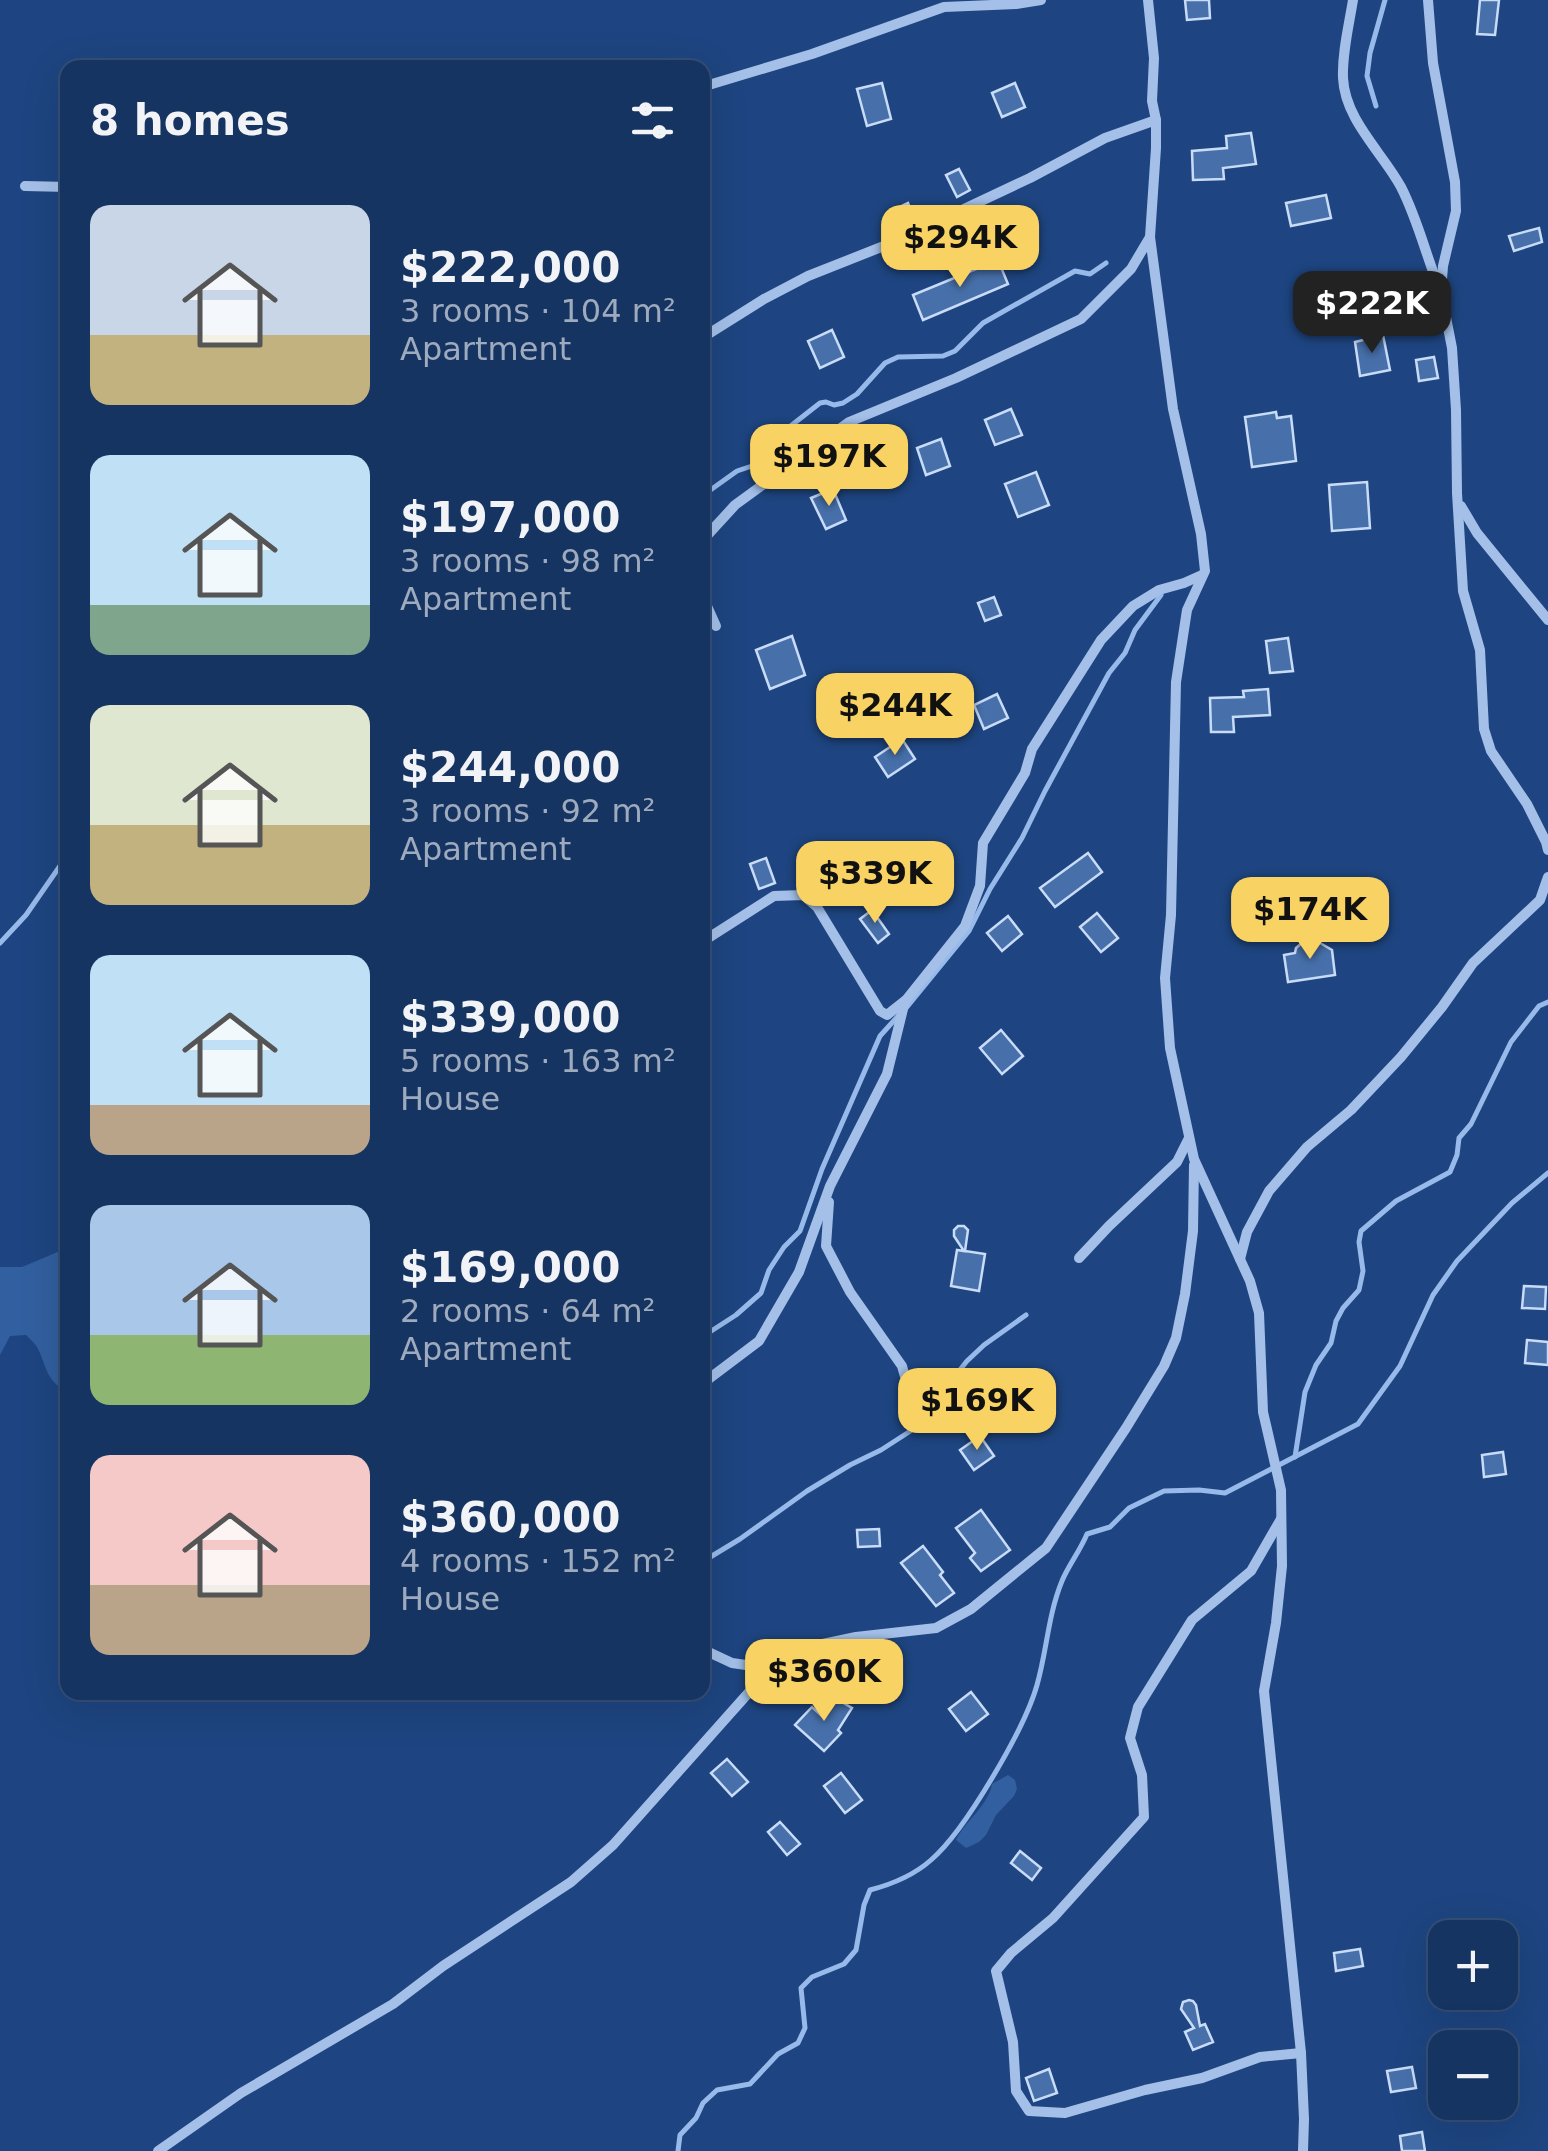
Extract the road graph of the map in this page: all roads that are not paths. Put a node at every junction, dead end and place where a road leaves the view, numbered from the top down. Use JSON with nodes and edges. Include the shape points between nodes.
{"nodes":[{"id":1,"x":1041,"y":0,"type":"edge"},
{"id":2,"x":1148,"y":0,"type":"edge"},
{"id":3,"x":1353,"y":0,"type":"edge"},
{"id":4,"x":1428,"y":0,"type":"edge"},
{"id":5,"x":710,"y":85,"type":"edge"},
{"id":6,"x":1156,"y":120,"type":"junction"},
{"id":7,"x":25,"y":186,"type":"dead end"},
{"id":8,"x":60,"y":186,"type":"edge"},
{"id":9,"x":1150,"y":237,"type":"junction"},
{"id":10,"x":1441,"y":292,"type":"junction"},
{"id":11,"x":710,"y":333,"type":"edge"},
{"id":12,"x":1457,"y":500,"type":"junction"},
{"id":13,"x":710,"y":533,"type":"edge"},
{"id":14,"x":1203,"y":574,"type":"junction"},
{"id":15,"x":710,"y":613,"type":"edge"},
{"id":16,"x":1548,"y":620,"type":"edge"},
{"id":17,"x":716,"y":626,"type":"dead end"},
{"id":18,"x":1548,"y":850,"type":"edge"},
{"id":19,"x":1548,"y":877,"type":"edge"},
{"id":20,"x":710,"y":937,"type":"edge"},
{"id":21,"x":906,"y":1000,"type":"junction"},
{"id":22,"x":1190,"y":1138,"type":"junction"},
{"id":23,"x":1194,"y":1159,"type":"junction"},
{"id":24,"x":830,"y":1186,"type":"junction"},
{"id":25,"x":1080,"y":1258,"type":"dead end"},
{"id":26,"x":1240,"y":1258,"type":"junction"},
{"id":27,"x":710,"y":1378,"type":"edge"},
{"id":28,"x":911,"y":1398,"type":"dead end"},
{"id":29,"x":1281,"y":1518,"type":"junction"},
{"id":30,"x":710,"y":1653,"type":"edge"},
{"id":31,"x":776,"y":1662,"type":"junction"},
{"id":32,"x":1301,"y":2053,"type":"junction"},
{"id":33,"x":158,"y":2151,"type":"edge"},
{"id":34,"x":1303,"y":2151,"type":"edge"}],
"edges":[{"from":1,"to":5,"type":"street","via":[[944,7]]},
{"from":2,"to":6,"type":"street"},
{"from":3,"to":10,"type":"street","via":[[1346,97],[1400,186]]},
{"from":4,"to":10,"type":"street","via":[[1456,182]]},
{"from":6,"to":9,"type":"street"},
{"from":6,"to":11,"type":"street","via":[[808,276]]},
{"from":7,"to":8,"type":"street"},
{"from":9,"to":13,"type":"street","via":[[1130,270],[1081,319],[849,422],[736,505]]},
{"from":9,"to":14,"type":"street"},
{"from":10,"to":12,"type":"street","via":[[1452,348]]},
{"from":12,"to":16,"type":"street"},
{"from":12,"to":18,"type":"street","via":[[1464,591],[1480,650],[1484,729]]},
{"from":14,"to":21,"type":"street","via":[[1133,606],[1102,640],[982,843],[980,886],[966,926]]},
{"from":14,"to":22,"type":"street","via":[[1187,610],[1176,682],[1165,978],[1170,1048]]},
{"from":15,"to":17,"type":"street"},
{"from":19,"to":26,"type":"street","via":[[1540,900],[1473,963],[1401,1057],[1307,1146],[1270,1191]]},
{"from":20,"to":21,"type":"street","via":[[774,896],[803,895],[817,907],[880,1011],[887,1015]]},
{"from":21,"to":24,"type":"street","via":[[887,1074]]},
{"from":22,"to":23,"type":"street"},
{"from":22,"to":25,"type":"street","via":[[1178,1162]]},
{"from":23,"to":26,"type":"street"},
{"from":23,"to":31,"type":"street","via":[[1193,1231],[1176,1338],[1046,1548],[971,1610],[936,1628],[856,1636]]},
{"from":24,"to":27,"type":"street","via":[[799,1272],[760,1342]]},
{"from":24,"to":28,"type":"street","via":[[826,1246],[902,1366]]},
{"from":26,"to":29,"type":"street","via":[[1258,1313],[1262,1412]]},
{"from":29,"to":32,"type":"street","via":[[1282,1566],[1264,1691]]},
{"from":29,"to":32,"type":"street","via":[[1251,1571],[1192,1620],[1138,1707],[1130,1738],[1142,1775],[1144,1816],[996,1971],[1013,2042],[1016,2091],[1029,2111],[1065,2112],[1260,2057]]},
{"from":30,"to":31,"type":"street","via":[[760,1668]]},
{"from":31,"to":33,"type":"street","via":[[613,1845],[571,1882],[393,2004],[241,2093]]},
{"from":32,"to":34,"type":"street"}]}
